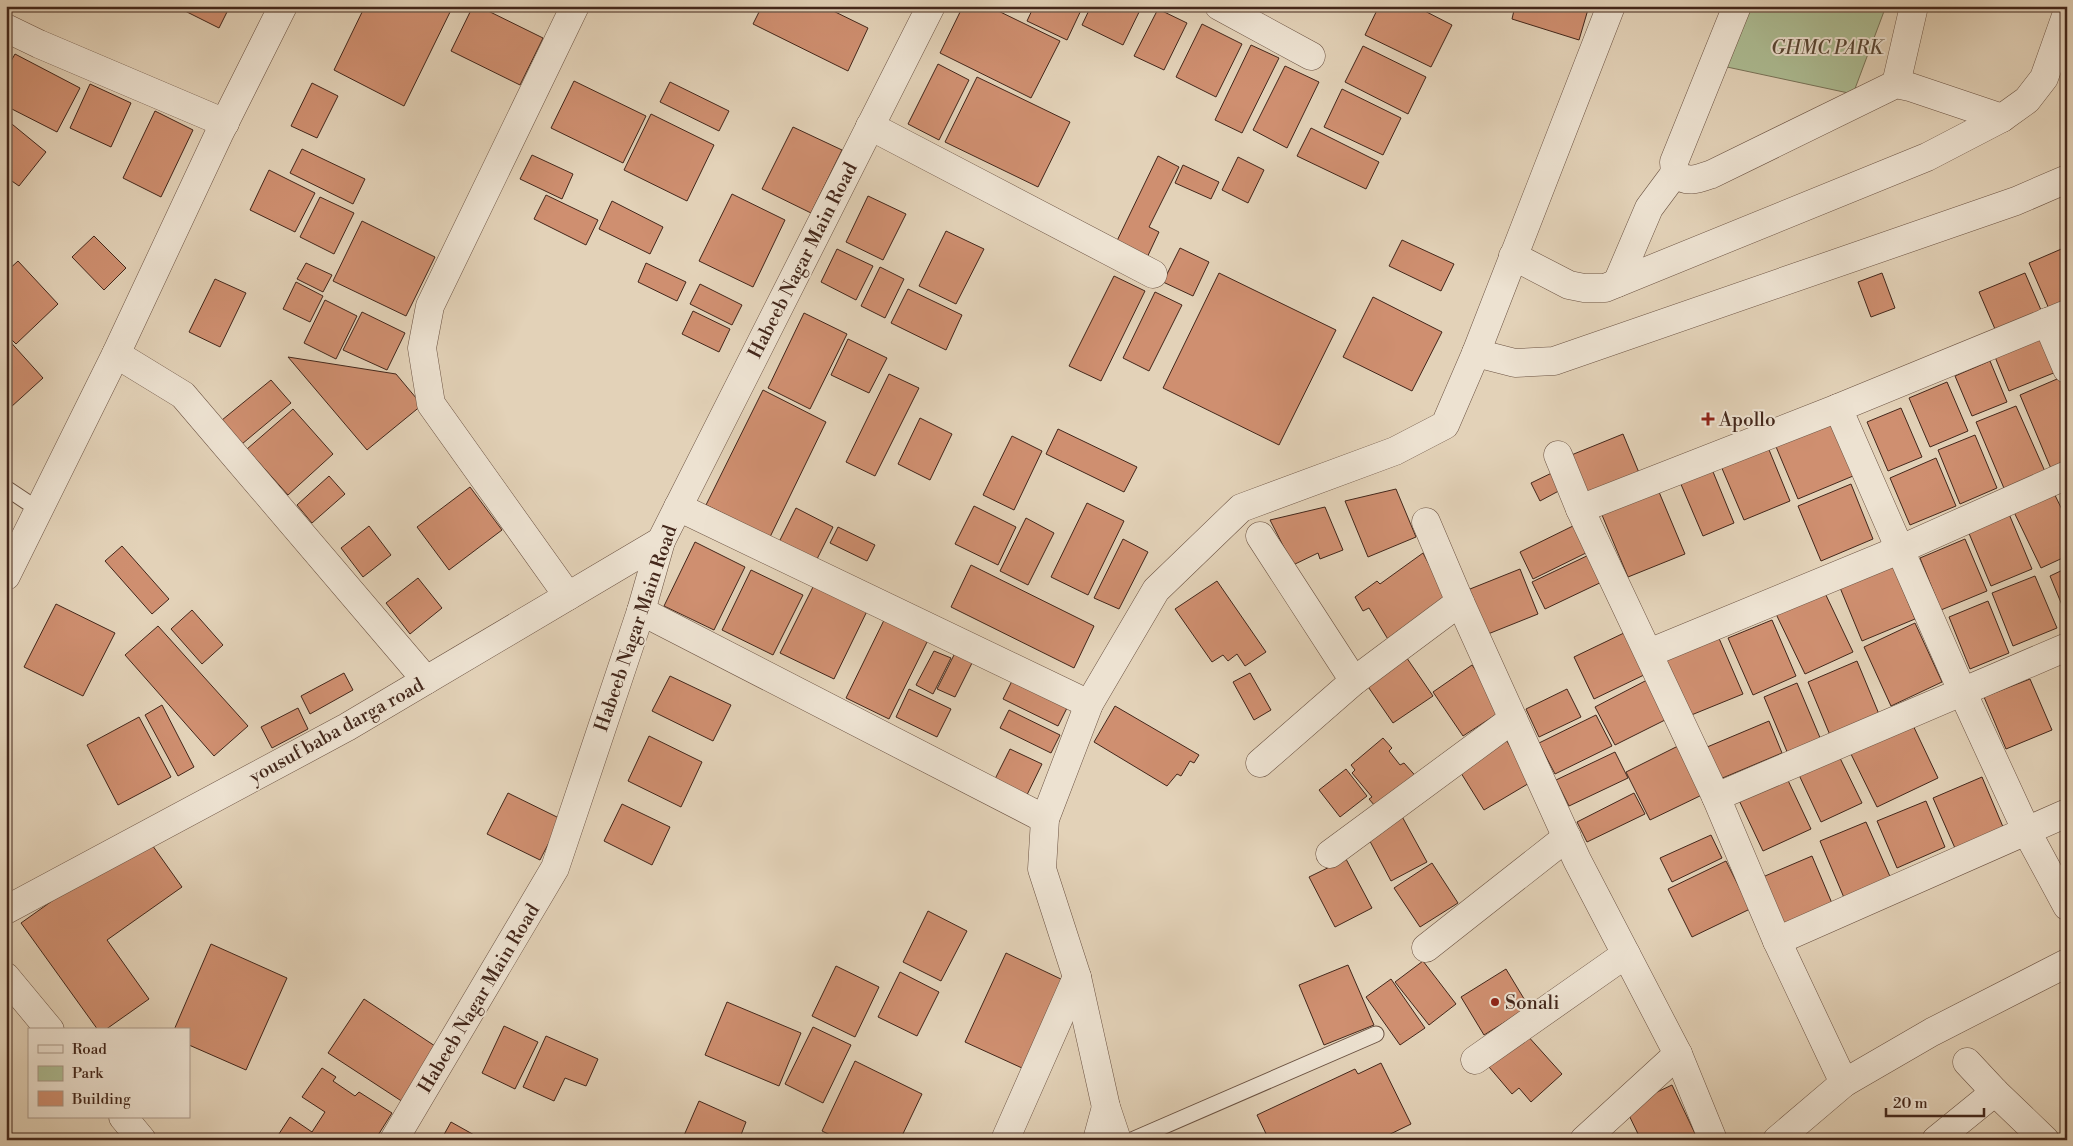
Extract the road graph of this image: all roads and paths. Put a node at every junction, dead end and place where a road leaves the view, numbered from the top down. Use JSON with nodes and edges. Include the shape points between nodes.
{"nodes":[{"id":1,"x":284,"y":6,"type":"edge"},
{"id":2,"x":575,"y":6,"type":"edge"},
{"id":3,"x":931,"y":6,"type":"edge"},
{"id":4,"x":1219,"y":6,"type":"edge"},
{"id":5,"x":1611,"y":6,"type":"edge"},
{"id":6,"x":1737,"y":6,"type":"edge"},
{"id":7,"x":1914,"y":6,"type":"edge"},
{"id":8,"x":2067,"y":13,"type":"edge"},
{"id":9,"x":6,"y":28,"type":"edge"},
{"id":10,"x":1311,"y":56,"type":"dead end"},
{"id":11,"x":1896,"y":84,"type":"junction"},
{"id":12,"x":2002,"y":118,"type":"junction"},
{"id":13,"x":225,"y":122,"type":"junction"},
{"id":14,"x":870,"y":126,"type":"junction"},
{"id":15,"x":1675,"y":173,"type":"junction"},
{"id":16,"x":2067,"y":179,"type":"edge"},
{"id":17,"x":1514,"y":256,"type":"junction"},
{"id":18,"x":1154,"y":274,"type":"dead end"},
{"id":19,"x":1617,"y":283,"type":"junction"},
{"id":20,"x":2057,"y":318,"type":"edge"},
{"id":21,"x":1476,"y":353,"type":"junction"},
{"id":22,"x":116,"y":354,"type":"junction"},
{"id":23,"x":2067,"y":369,"type":"edge"},
{"id":24,"x":1838,"y":408,"type":"junction"},
{"id":25,"x":1558,"y":455,"type":"dead end"},
{"id":26,"x":2067,"y":475,"type":"edge"},
{"id":27,"x":6,"y":488,"type":"edge"},
{"id":28,"x":678,"y":507,"type":"junction"},
{"id":29,"x":1580,"y":509,"type":"junction"},
{"id":30,"x":39,"y":510,"type":"junction"},
{"id":31,"x":1426,"y":522,"type":"dead end"},
{"id":32,"x":1260,"y":536,"type":"dead end"},
{"id":33,"x":661,"y":540,"type":"junction"},
{"id":34,"x":1900,"y":549,"type":"junction"},
{"id":35,"x":6,"y":576,"type":"edge"},
{"id":36,"x":568,"y":596,"type":"junction"},
{"id":37,"x":1460,"y":602,"type":"junction"},
{"id":38,"x":641,"y":611,"type":"junction"},
{"id":39,"x":2067,"y":648,"type":"edge"},
{"id":40,"x":1649,"y":653,"type":"junction"},
{"id":41,"x":426,"y":680,"type":"junction"},
{"id":42,"x":1354,"y":681,"type":"junction"},
{"id":43,"x":1962,"y":691,"type":"junction"},
{"id":44,"x":1089,"y":704,"type":"junction"},
{"id":45,"x":1513,"y":718,"type":"junction"},
{"id":46,"x":1260,"y":763,"type":"dead end"},
{"id":47,"x":1716,"y":797,"type":"junction"},
{"id":48,"x":2067,"y":813,"type":"edge"},
{"id":49,"x":1045,"y":819,"type":"junction"},
{"id":50,"x":2027,"y":832,"type":"junction"},
{"id":51,"x":1567,"y":837,"type":"junction"},
{"id":52,"x":1330,"y":854,"type":"dead end"},
{"id":53,"x":2067,"y":906,"type":"edge"},
{"id":54,"x":6,"y":910,"type":"edge"},
{"id":55,"x":1777,"y":941,"type":"junction"},
{"id":56,"x":1426,"y":948,"type":"dead end"},
{"id":57,"x":1626,"y":954,"type":"junction"},
{"id":58,"x":2067,"y":963,"type":"edge"},
{"id":59,"x":6,"y":977,"type":"edge"},
{"id":60,"x":1077,"y":977,"type":"junction"},
{"id":61,"x":48,"y":1028,"type":"edge"},
{"id":62,"x":1376,"y":1034,"type":"dead end"},
{"id":63,"x":1678,"y":1054,"type":"junction"},
{"id":64,"x":1475,"y":1060,"type":"dead end"},
{"id":65,"x":1967,"y":1062,"type":"dead end"},
{"id":66,"x":1844,"y":1083,"type":"junction"},
{"id":67,"x":1994,"y":1092,"type":"junction"},
{"id":68,"x":1106,"y":1107,"type":"junction"},
{"id":69,"x":124,"y":1118,"type":"edge"},
{"id":70,"x":142,"y":1140,"type":"edge"},
{"id":71,"x":394,"y":1140,"type":"edge"},
{"id":72,"x":1005,"y":1140,"type":"edge"},
{"id":73,"x":1097,"y":1140,"type":"edge"},
{"id":74,"x":1117,"y":1140,"type":"edge"},
{"id":75,"x":1132,"y":1140,"type":"edge"},
{"id":76,"x":1584,"y":1140,"type":"edge"},
{"id":77,"x":1713,"y":1140,"type":"edge"},
{"id":78,"x":1777,"y":1140,"type":"edge"},
{"id":79,"x":1936,"y":1140,"type":"edge"},
{"id":80,"x":2045,"y":1140,"type":"edge"}],
"edges":[{"from":1,"to":13,"type":"street"},
{"from":2,"to":36,"type":"street","via":[[430,306],[422,348],[431,404]]},
{"from":3,"to":14,"type":"street","name":"Habeeb Nagar Main Road"},
{"from":4,"to":10,"type":"street"},
{"from":5,"to":17,"type":"street"},
{"from":6,"to":15,"type":"street","via":[[1674,162]]},
{"from":7,"to":11,"type":"street"},
{"from":8,"to":12,"type":"street","via":[[2044,78],[2027,100]]},
{"from":9,"to":13,"type":"street"},
{"from":11,"to":12,"type":"street"},
{"from":11,"to":15,"type":"street","via":[[1712,174],[1692,181]]},
{"from":12,"to":19,"type":"street","via":[[1927,157]]},
{"from":13,"to":22,"type":"street"},
{"from":14,"to":18,"type":"street"},
{"from":14,"to":28,"type":"street","name":"Habeeb Nagar Main Road"},
{"from":15,"to":19,"type":"street","via":[[1649,208]]},
{"from":16,"to":21,"type":"street","via":[[2016,201],[1554,361],[1515,363]]},
{"from":17,"to":19,"type":"street","via":[[1569,285],[1605,288]]},
{"from":17,"to":21,"type":"street"},
{"from":20,"to":23,"type":"street"},
{"from":20,"to":24,"type":"street"},
{"from":21,"to":44,"type":"street","via":[[1445,425],[1395,451],[1241,508],[1156,590]]},
{"from":22,"to":30,"type":"street"},
{"from":22,"to":41,"type":"street","via":[[184,395]]},
{"from":24,"to":29,"type":"street"},
{"from":24,"to":34,"type":"street"},
{"from":25,"to":29,"type":"street"},
{"from":26,"to":34,"type":"street"},
{"from":27,"to":30,"type":"lane"},
{"from":28,"to":33,"type":"street","name":"Habeeb Nagar Main Road"},
{"from":28,"to":44,"type":"street"},
{"from":29,"to":40,"type":"street"},
{"from":30,"to":35,"type":"street"},
{"from":31,"to":37,"type":"street"},
{"from":32,"to":42,"type":"street"},
{"from":33,"to":36,"type":"street","name":"yousuf baba darga road"},
{"from":33,"to":38,"type":"street","name":"Habeeb Nagar Main Road"},
{"from":34,"to":40,"type":"street"},
{"from":34,"to":43,"type":"street"},
{"from":36,"to":41,"type":"street","name":"yousuf baba darga road"},
{"from":37,"to":42,"type":"street"},
{"from":37,"to":45,"type":"street"},
{"from":38,"to":49,"type":"street"},
{"from":38,"to":71,"type":"street","name":"Habeeb Nagar Main Road","via":[[555,868]]},
{"from":39,"to":43,"type":"street"},
{"from":40,"to":47,"type":"street"},
{"from":41,"to":54,"type":"street","name":"yousuf baba darga road","via":[[338,732]]},
{"from":42,"to":46,"type":"street"},
{"from":43,"to":47,"type":"street"},
{"from":43,"to":50,"type":"street"},
{"from":44,"to":49,"type":"street"},
{"from":45,"to":51,"type":"street"},
{"from":45,"to":52,"type":"street"},
{"from":47,"to":55,"type":"street"},
{"from":48,"to":50,"type":"street"},
{"from":49,"to":60,"type":"street","via":[[1042,869]]},
{"from":50,"to":53,"type":"street"},
{"from":50,"to":55,"type":"street"},
{"from":51,"to":56,"type":"street"},
{"from":51,"to":57,"type":"street"},
{"from":55,"to":66,"type":"street"},
{"from":57,"to":63,"type":"street"},
{"from":57,"to":64,"type":"street"},
{"from":58,"to":66,"type":"street","via":[[1940,1027]]},
{"from":59,"to":61,"type":"street"},
{"from":60,"to":68,"type":"street"},
{"from":60,"to":72,"type":"street"},
{"from":62,"to":75,"type":"lane"},
{"from":63,"to":76,"type":"street"},
{"from":63,"to":77,"type":"street"},
{"from":65,"to":67,"type":"street"},
{"from":66,"to":78,"type":"street"},
{"from":67,"to":79,"type":"street"},
{"from":67,"to":80,"type":"street"},
{"from":68,"to":73,"type":"street"},
{"from":68,"to":74,"type":"street"},
{"from":69,"to":70,"type":"street"}]}
